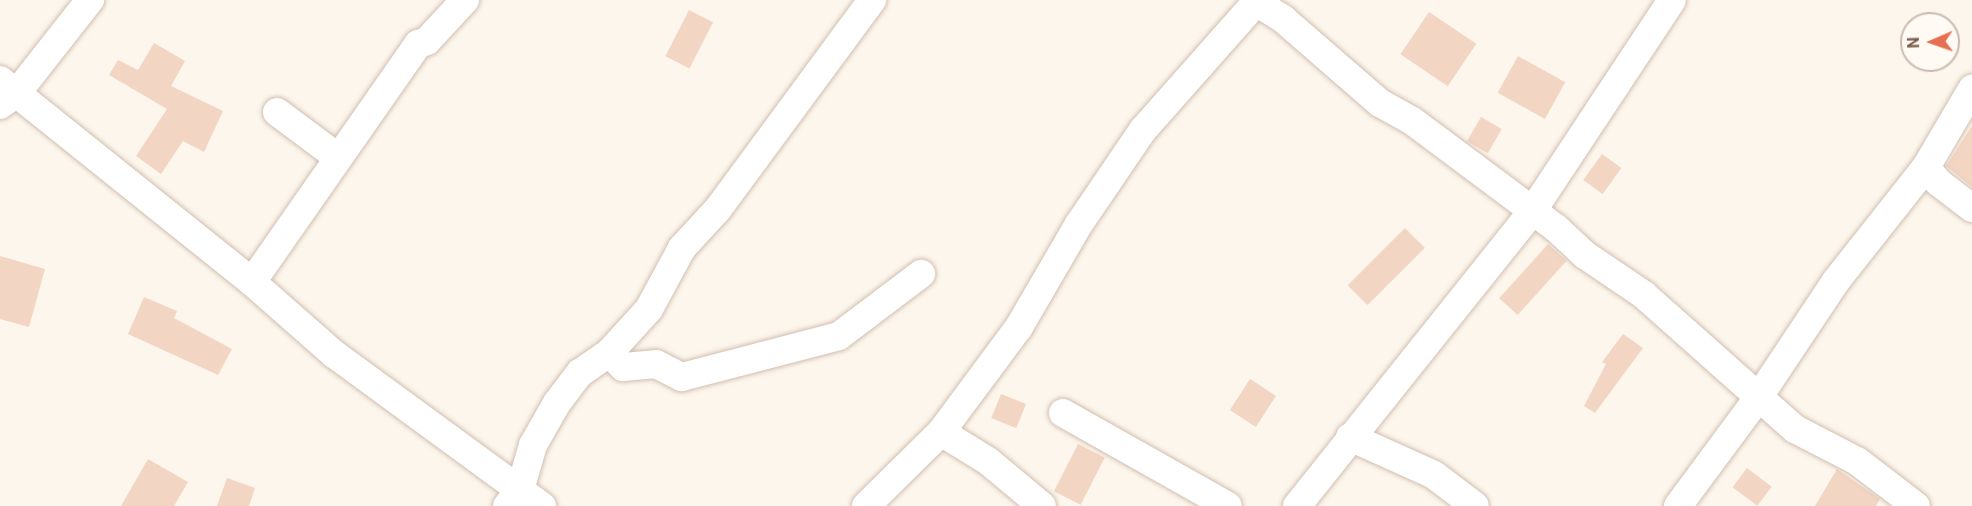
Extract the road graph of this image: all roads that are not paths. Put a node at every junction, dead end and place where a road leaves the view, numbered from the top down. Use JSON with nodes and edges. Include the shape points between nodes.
{"nodes":[{"id":1,"x":90,"y":0,"type":"edge"},
{"id":2,"x":465,"y":0,"type":"edge"},
{"id":3,"x":872,"y":0,"type":"edge"},
{"id":4,"x":1672,"y":0,"type":"edge"},
{"id":5,"x":1257,"y":1,"type":"edge"},
{"id":6,"x":1972,"y":89,"type":"edge"},
{"id":7,"x":5,"y":93,"type":"edge"},
{"id":8,"x":277,"y":112,"type":"dead end"},
{"id":9,"x":336,"y":156,"type":"junction"},
{"id":10,"x":1926,"y":167,"type":"junction"},
{"id":11,"x":1972,"y":208,"type":"edge"},
{"id":12,"x":1531,"y":213,"type":"junction"},
{"id":13,"x":921,"y":274,"type":"dead end"},
{"id":14,"x":252,"y":282,"type":"junction"},
{"id":15,"x":609,"y":353,"type":"junction"},
{"id":16,"x":1760,"y":395,"type":"junction"},
{"id":17,"x":1063,"y":413,"type":"dead end"},
{"id":18,"x":941,"y":432,"type":"junction"},
{"id":19,"x":1350,"y":437,"type":"junction"},
{"id":20,"x":523,"y":501,"type":"edge"},
{"id":21,"x":866,"y":506,"type":"edge"},
{"id":22,"x":1042,"y":506,"type":"edge"},
{"id":23,"x":1228,"y":506,"type":"edge"},
{"id":24,"x":1297,"y":506,"type":"edge"},
{"id":25,"x":1475,"y":506,"type":"edge"},
{"id":26,"x":1678,"y":506,"type":"edge"},
{"id":27,"x":1916,"y":506,"type":"edge"}],
"edges":[{"from":1,"to":7,"type":"street"},
{"from":2,"to":9,"type":"street","via":[[427,41],[418,44]]},
{"from":3,"to":15,"type":"street","via":[[718,209],[682,248],[649,309]]},
{"from":4,"to":12,"type":"street"},
{"from":5,"to":12,"type":"street","via":[[1380,103],[1411,120]]},
{"from":5,"to":18,"type":"street","via":[[1143,130],[1079,224],[1019,327]]},
{"from":6,"to":10,"type":"street"},
{"from":7,"to":14,"type":"street"},
{"from":8,"to":9,"type":"street"},
{"from":9,"to":14,"type":"street"},
{"from":10,"to":11,"type":"street","via":[[1938,182]]},
{"from":10,"to":16,"type":"street","via":[[1836,281]]},
{"from":12,"to":16,"type":"street","via":[[1644,295],[1713,360]]},
{"from":12,"to":19,"type":"street"},
{"from":13,"to":15,"type":"street","via":[[839,336],[682,376],[656,364],[623,367]]},
{"from":14,"to":20,"type":"street","via":[[334,354]]},
{"from":15,"to":20,"type":"street","via":[[580,373],[532,445]]},
{"from":16,"to":26,"type":"street"},
{"from":16,"to":27,"type":"street","via":[[1773,412],[1795,429],[1857,461]]},
{"from":17,"to":23,"type":"street"},
{"from":18,"to":21,"type":"street"},
{"from":18,"to":22,"type":"street","via":[[987,461]]},
{"from":19,"to":24,"type":"street"},
{"from":19,"to":25,"type":"street","via":[[1434,476]]}]}
